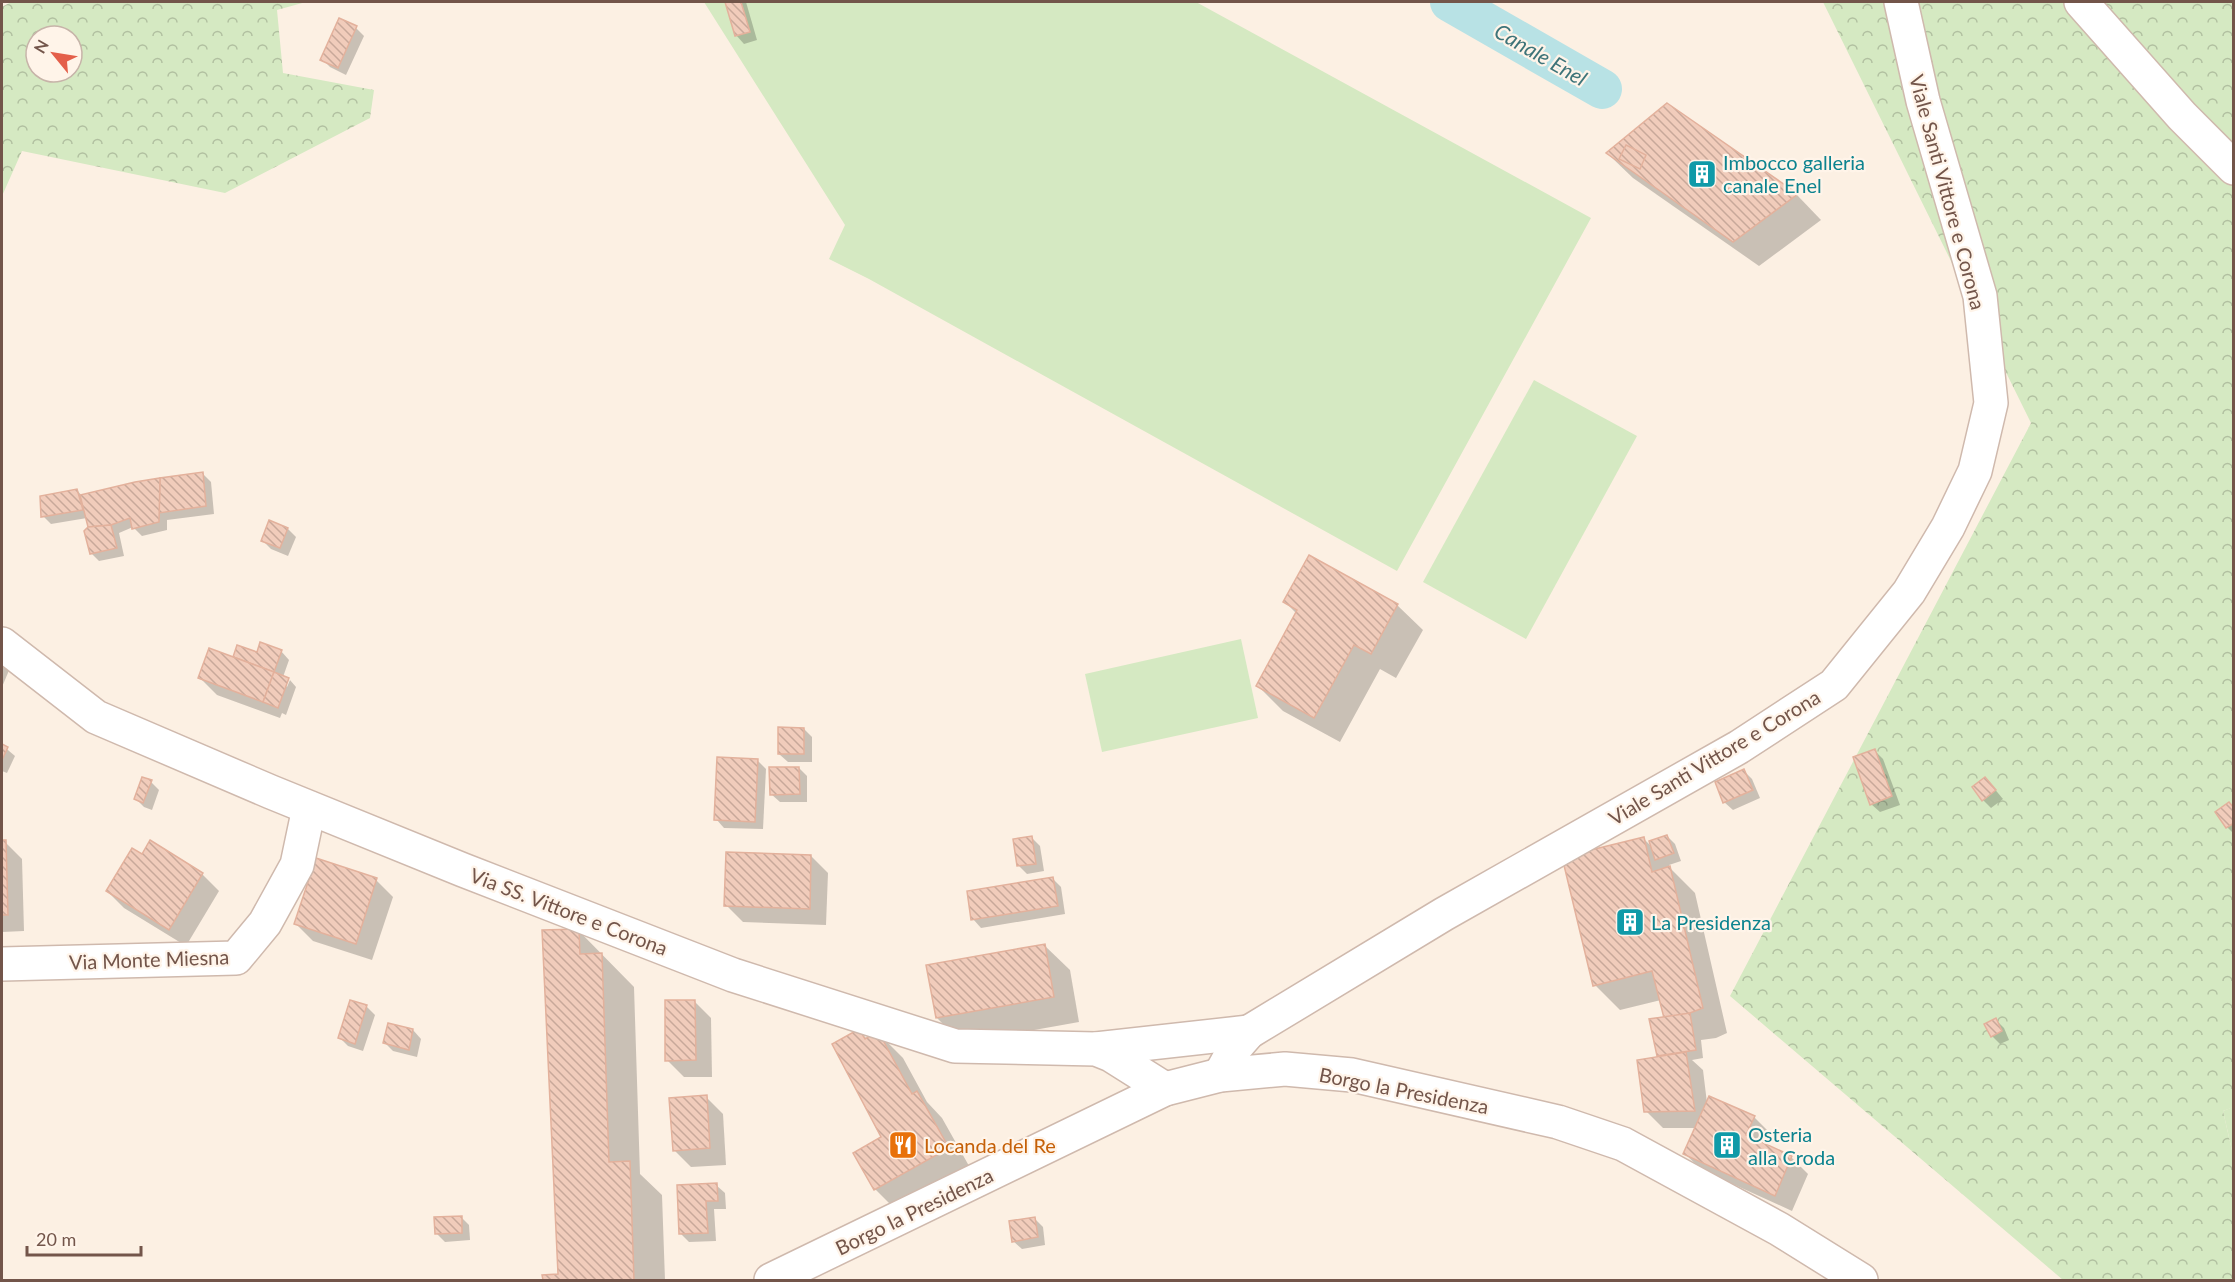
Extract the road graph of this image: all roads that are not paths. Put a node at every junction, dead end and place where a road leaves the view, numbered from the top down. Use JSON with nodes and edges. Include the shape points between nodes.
{"nodes":[{"id":1,"x":1901,"y":2,"type":"edge"},
{"id":2,"x":2081,"y":2,"type":"edge"},
{"id":3,"x":2234,"y":168,"type":"edge"},
{"id":4,"x":2,"y":644,"type":"edge"},
{"id":5,"x":309,"y":808,"type":"junction"},
{"id":6,"x":2,"y":964,"type":"edge"},
{"id":7,"x":1250,"y":1032,"type":"junction"},
{"id":8,"x":1095,"y":1049,"type":"junction"},
{"id":9,"x":1220,"y":1075,"type":"junction"},
{"id":10,"x":1165,"y":1089,"type":"junction"},
{"id":11,"x":771,"y":1281,"type":"edge"},
{"id":12,"x":1861,"y":1281,"type":"edge"}],
"edges":[{"from":1,"to":7,"type":"street","name":"Viale Santi Vittore e Corona","via":[[1923,101],[1980,296],[1990,403],[1975,471],[1948,527],[1909,592],[1834,685],[1739,747],[1453,909]]},
{"from":2,"to":3,"type":"street"},
{"from":4,"to":5,"type":"street","name":"Via SS. Vittore e Corona","via":[[96,717]]},
{"from":5,"to":6,"type":"street","name":"Via Monte Miesna","via":[[297,866],[265,923],[236,958]]},
{"from":5,"to":8,"type":"street","name":"Via SS. Vittore e Corona","via":[[733,975],[955,1046]]},
{"from":7,"to":8,"type":"street"},
{"from":7,"to":9,"type":"street","name":"Viale Santi Vittore e Corona","via":[[1235,1048]]},
{"from":8,"to":10,"type":"street","name":"Via SS. Vittore e Corona"},
{"from":9,"to":10,"type":"street","name":"Borgo la Presidenza"},
{"from":9,"to":12,"type":"street","name":"Borgo la Presidenza","via":[[1286,1069],[1352,1075],[1558,1122],[1623,1144],[1779,1229]]},
{"from":10,"to":11,"type":"street","name":"Borgo la Presidenza"}]}
